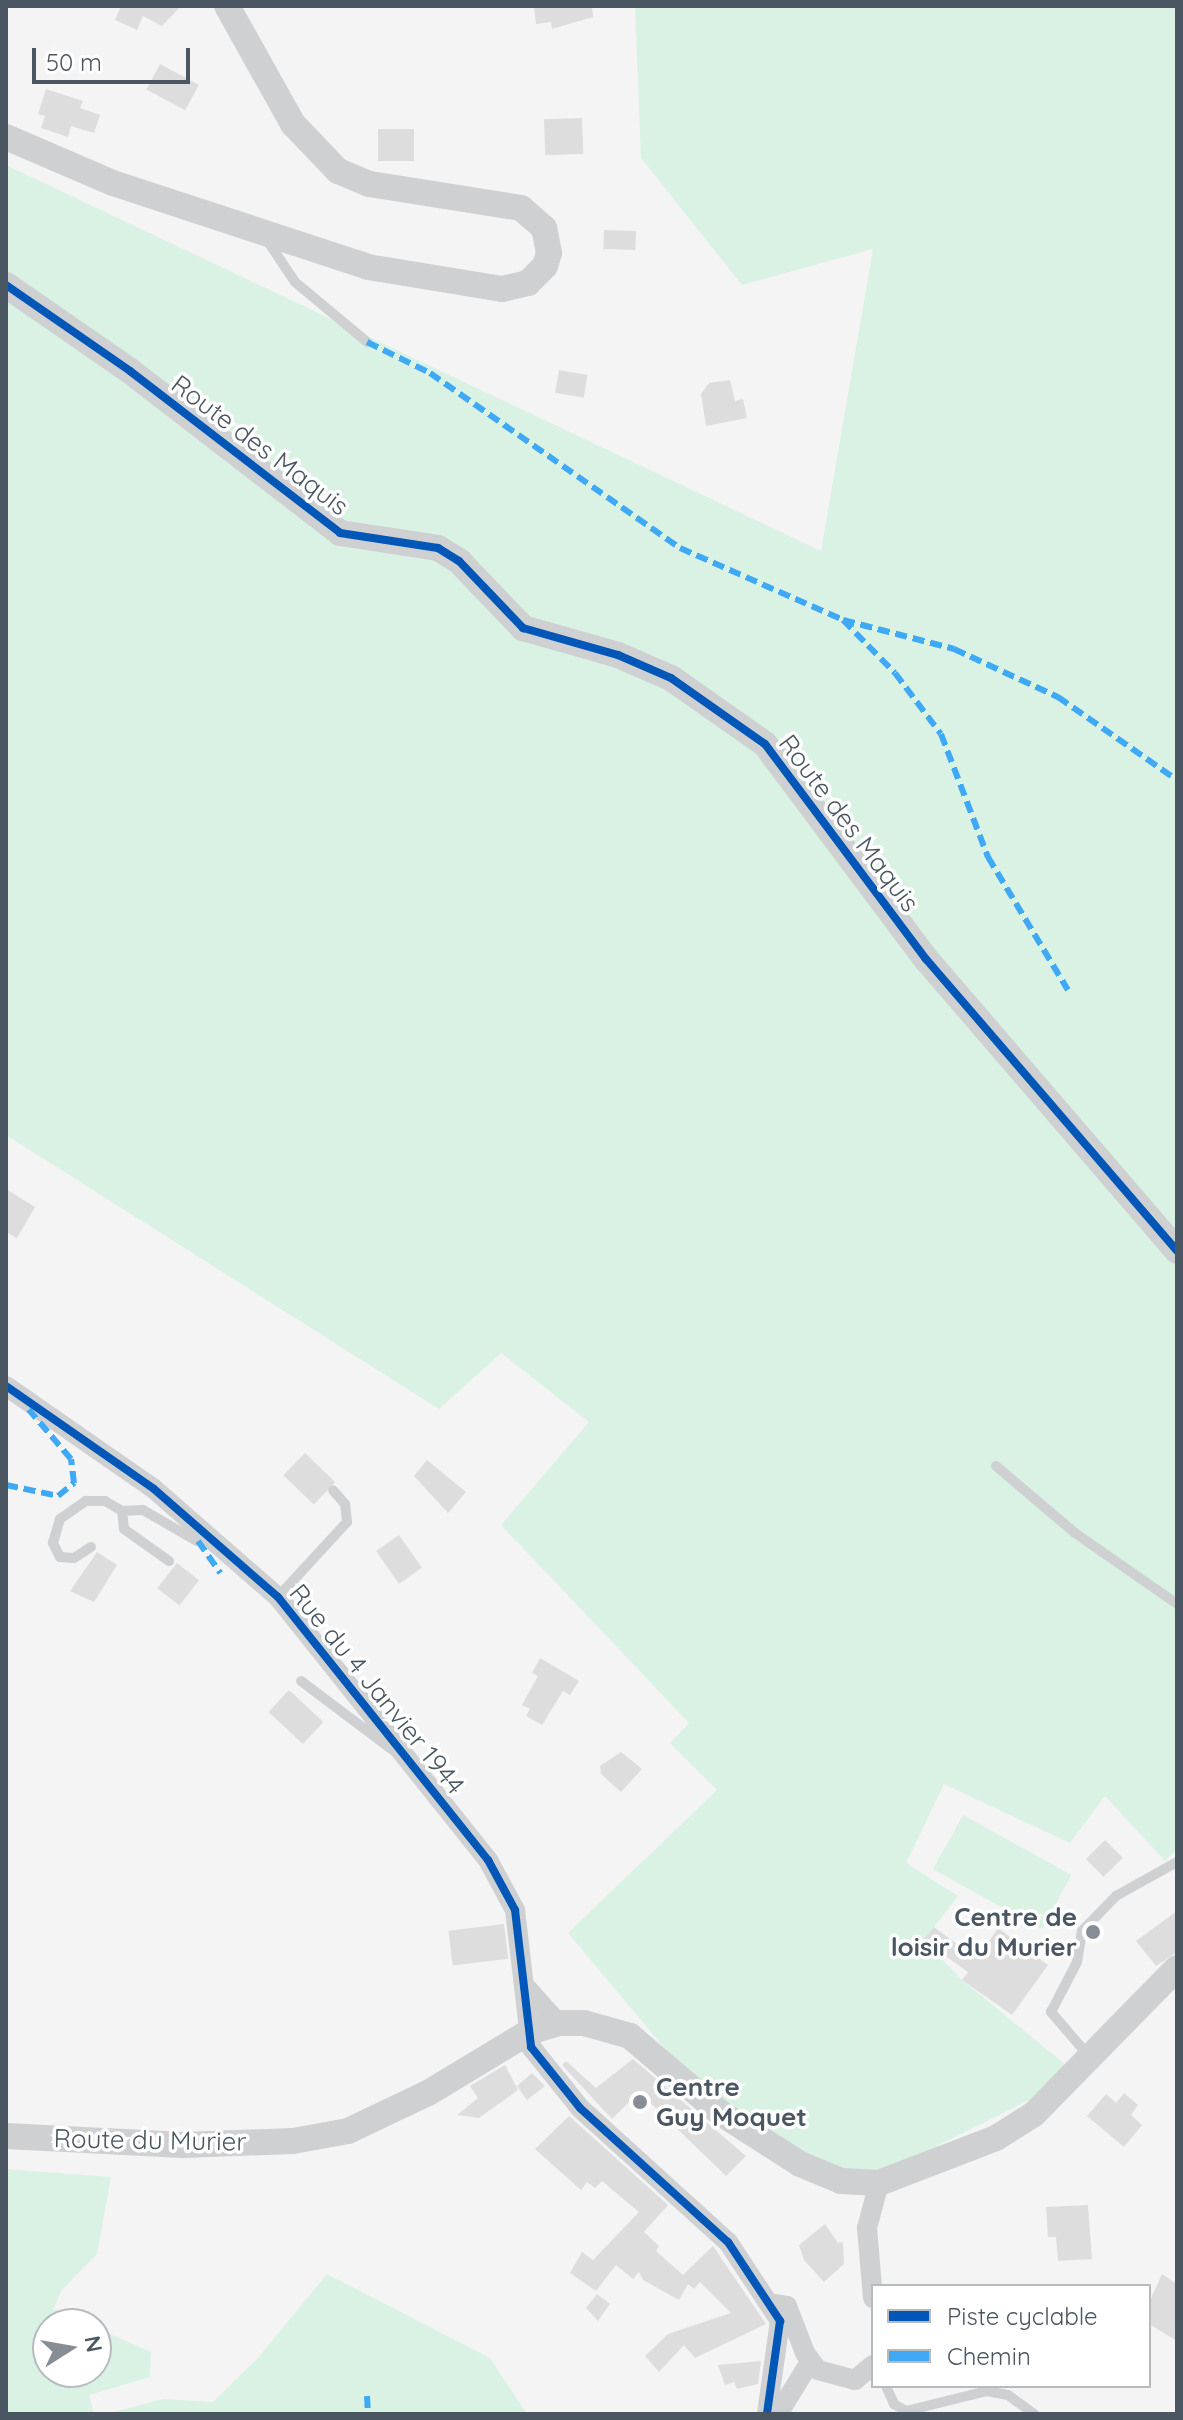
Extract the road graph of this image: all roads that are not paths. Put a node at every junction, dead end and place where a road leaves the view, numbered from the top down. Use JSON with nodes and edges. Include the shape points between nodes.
{"nodes":[{"id":1,"x":227,"y":6,"type":"edge"},
{"id":2,"x":6,"y":137,"type":"edge"},
{"id":3,"x":263,"y":235,"type":"junction"},
{"id":4,"x":6,"y":285,"type":"edge"},
{"id":5,"x":367,"y":342,"type":"dead end"},
{"id":6,"x":1177,"y":1251,"type":"edge"},
{"id":7,"x":6,"y":1386,"type":"edge"},
{"id":8,"x":996,"y":1466,"type":"dead end"},
{"id":9,"x":333,"y":1490,"type":"dead end"},
{"id":10,"x":122,"y":1511,"type":"junction"},
{"id":11,"x":207,"y":1532,"type":"junction"},
{"id":12,"x":91,"y":1547,"type":"dead end"},
{"id":13,"x":169,"y":1561,"type":"dead end"},
{"id":14,"x":278,"y":1597,"type":"junction"},
{"id":15,"x":1177,"y":1604,"type":"edge"},
{"id":16,"x":301,"y":1681,"type":"dead end"},
{"id":17,"x":408,"y":1757,"type":"junction"},
{"id":18,"x":1177,"y":1862,"type":"edge"},
{"id":19,"x":1177,"y":1968,"type":"edge"},
{"id":20,"x":524,"y":1985,"type":"junction"},
{"id":21,"x":558,"y":2023,"type":"junction"},
{"id":22,"x":529,"y":2032,"type":"junction"},
{"id":23,"x":1090,"y":2056,"type":"junction"},
{"id":24,"x":6,"y":2136,"type":"edge"},
{"id":25,"x":879,"y":2183,"type":"junction"},
{"id":26,"x":872,"y":2284,"type":"edge"},
{"id":27,"x":773,"y":2306,"type":"junction"},
{"id":28,"x":810,"y":2362,"type":"junction"},
{"id":29,"x":871,"y":2367,"type":"edge"},
{"id":30,"x":887,"y":2388,"type":"edge"},
{"id":31,"x":767,"y":2414,"type":"edge"},
{"id":32,"x":778,"y":2414,"type":"edge"},
{"id":33,"x":1034,"y":2414,"type":"edge"}],
"edges":[{"from":1,"to":3,"type":"street","via":[[293,124],[338,171],[369,184],[521,208],[544,228],[549,253],[528,283],[475,288],[368,267]]},
{"from":2,"to":3,"type":"street","via":[[65,165]]},
{"from":3,"to":5,"type":"lane","via":[[295,282]]},
{"from":4,"to":6,"type":"street","name":"Route des Maquis","via":[[130,371],[340,533],[438,548],[459,561],[523,628],[618,655],[671,678],[765,744],[936,972]]},
{"from":7,"to":11,"type":"street","name":"Rue du 4 Janvier 1944"},
{"from":8,"to":15,"type":"lane","via":[[1075,1533]]},
{"from":9,"to":14,"type":"lane","via":[[345,1504],[347,1522]]},
{"from":10,"to":11,"type":"lane","via":[[143,1510],[197,1541]]},
{"from":10,"to":12,"type":"lane","via":[[105,1501],[86,1501],[60,1519],[53,1543],[60,1557],[74,1558]]},
{"from":10,"to":13,"type":"lane","via":[[124,1529]]},
{"from":11,"to":14,"type":"street","name":"Rue du 4 Janvier 1944"},
{"from":14,"to":17,"type":"street","name":"Rue du 4 Janvier 1944"},
{"from":16,"to":17,"type":"lane","via":[[384,1747]]},
{"from":17,"to":20,"type":"street","name":"Rue du 4 Janvier 1944","via":[[488,1860],[515,1910]]},
{"from":18,"to":23,"type":"lane","via":[[1116,1896],[1082,1931],[1077,1962],[1051,2012]]},
{"from":19,"to":23,"type":"street"},
{"from":20,"to":21,"type":"street"},
{"from":20,"to":22,"type":"street","name":"Rue du 4 Janvier 1944"},
{"from":21,"to":22,"type":"street"},
{"from":21,"to":25,"type":"street","via":[[596,2025],[630,2036],[747,2133],[841,2181]]},
{"from":22,"to":24,"type":"street","name":"Route du Murier","via":[[378,2120],[293,2141],[157,2145]]},
{"from":22,"to":27,"type":"street","via":[[531,2047],[572,2098],[728,2242]]},
{"from":23,"to":25,"type":"street","via":[[1034,2114],[996,2138]]},
{"from":25,"to":26,"type":"street","via":[[867,2228]]},
{"from":27,"to":28,"type":"street","via":[[787,2306]]},
{"from":27,"to":31,"type":"street","via":[[782,2338]]},
{"from":28,"to":29,"type":"street","via":[[841,2380],[855,2380]]},
{"from":28,"to":32,"type":"street"},
{"from":30,"to":33,"type":"lane","via":[[894,2404],[906,2411],[987,2391],[1008,2395]]}]}
